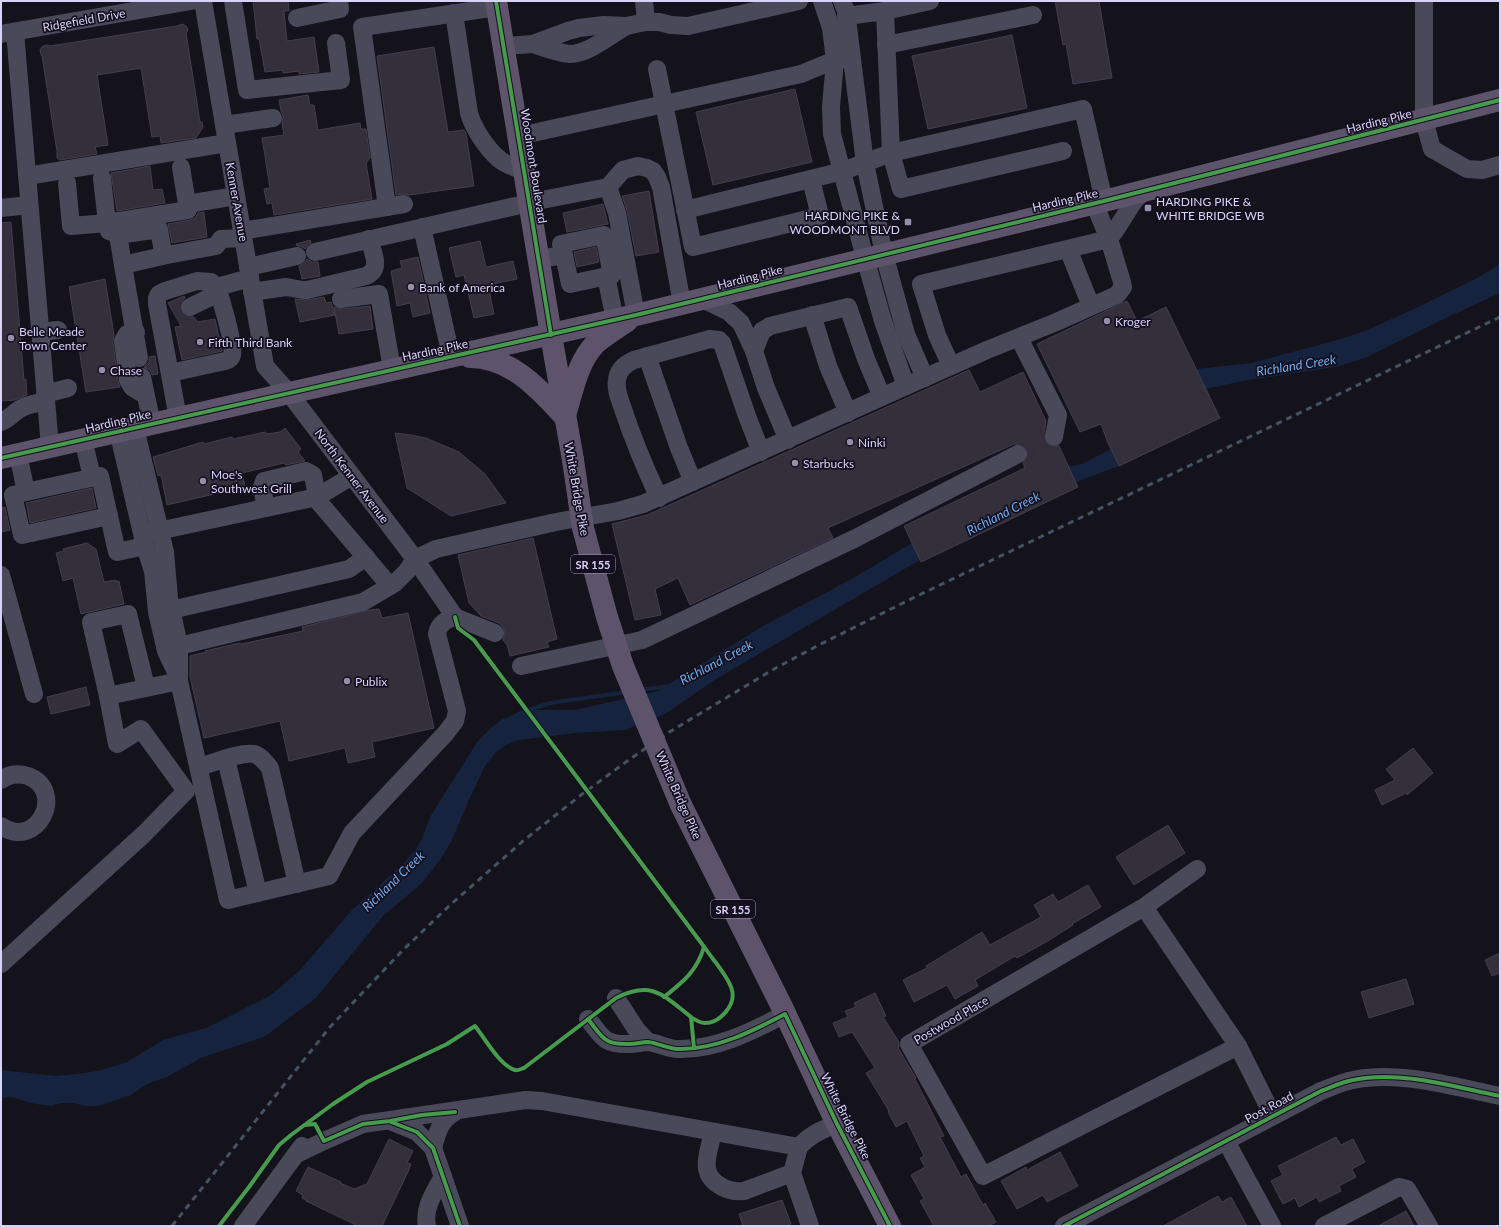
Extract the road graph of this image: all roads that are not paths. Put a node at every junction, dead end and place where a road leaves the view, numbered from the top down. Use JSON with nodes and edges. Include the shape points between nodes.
{"nodes":[{"id":1,"x":191,"y":1,"type":"edge"},
{"id":2,"x":203,"y":1,"type":"edge"},
{"id":3,"x":233,"y":1,"type":"edge"},
{"id":4,"x":338,"y":1,"type":"edge"},
{"id":5,"x":644,"y":1,"type":"edge"},
{"id":6,"x":799,"y":1,"type":"edge"},
{"id":7,"x":822,"y":1,"type":"edge"},
{"id":8,"x":930,"y":1,"type":"edge"},
{"id":9,"x":1424,"y":1,"type":"edge"},
{"id":10,"x":497,"y":4,"type":"edge"},
{"id":11,"x":844,"y":9,"type":"edge"},
{"id":12,"x":884,"y":11,"type":"junction"},
{"id":13,"x":454,"y":13,"type":"junction"},
{"id":14,"x":1033,"y":15,"type":"dead end"},
{"id":15,"x":298,"y":18,"type":"dead end"},
{"id":16,"x":646,"y":22,"type":"junction"},
{"id":17,"x":626,"y":26,"type":"junction"},
{"id":18,"x":8,"y":33,"type":"edge"},
{"id":19,"x":336,"y":43,"type":"dead end"},
{"id":20,"x":533,"y":44,"type":"junction"},
{"id":21,"x":886,"y":45,"type":"junction"},
{"id":22,"x":504,"y":46,"type":"junction"},
{"id":23,"x":843,"y":59,"type":"junction"},
{"id":24,"x":657,"y":69,"type":"dead end"},
{"id":25,"x":247,"y":90,"type":"junction"},
{"id":26,"x":219,"y":95,"type":"junction"},
{"id":27,"x":1500,"y":100,"type":"edge"},
{"id":28,"x":663,"y":103,"type":"junction"},
{"id":29,"x":273,"y":118,"type":"dead end"},
{"id":30,"x":1424,"y":120,"type":"junction"},
{"id":31,"x":224,"y":125,"type":"junction"},
{"id":32,"x":519,"y":136,"type":"junction"},
{"id":33,"x":227,"y":143,"type":"junction"},
{"id":34,"x":1063,"y":151,"type":"dead end"},
{"id":35,"x":891,"y":153,"type":"junction"},
{"id":36,"x":865,"y":163,"type":"junction"},
{"id":37,"x":1500,"y":165,"type":"edge"},
{"id":38,"x":181,"y":167,"type":"dead end"},
{"id":39,"x":524,"y":171,"type":"junction"},
{"id":40,"x":843,"y":171,"type":"junction"},
{"id":41,"x":27,"y":176,"type":"junction"},
{"id":42,"x":102,"y":178,"type":"dead end"},
{"id":43,"x":811,"y":179,"type":"junction"},
{"id":44,"x":67,"y":183,"type":"dead end"},
{"id":45,"x":608,"y":186,"type":"junction"},
{"id":46,"x":1147,"y":190,"type":"junction"},
{"id":47,"x":236,"y":196,"type":"junction"},
{"id":48,"x":530,"y":202,"type":"junction"},
{"id":49,"x":1099,"y":202,"type":"junction"},
{"id":50,"x":187,"y":204,"type":"junction"},
{"id":51,"x":29,"y":205,"type":"junction"},
{"id":52,"x":1,"y":208,"type":"edge"},
{"id":53,"x":685,"y":210,"type":"junction"},
{"id":54,"x":422,"y":228,"type":"junction"},
{"id":55,"x":112,"y":229,"type":"junction"},
{"id":56,"x":242,"y":235,"type":"junction"},
{"id":57,"x":369,"y":239,"type":"junction"},
{"id":58,"x":1108,"y":239,"type":"junction"},
{"id":59,"x":1068,"y":249,"type":"junction"},
{"id":60,"x":315,"y":252,"type":"dead end"},
{"id":61,"x":167,"y":255,"type":"junction"},
{"id":62,"x":564,"y":255,"type":"junction"},
{"id":63,"x":874,"y":256,"type":"junction"},
{"id":64,"x":539,"y":259,"type":"junction"},
{"id":65,"x":123,"y":265,"type":"junction"},
{"id":66,"x":606,"y":276,"type":"junction"},
{"id":67,"x":250,"y":279,"type":"junction"},
{"id":68,"x":286,"y":288,"type":"junction"},
{"id":69,"x":218,"y":290,"type":"junction"},
{"id":70,"x":341,"y":299,"type":"dead end"},
{"id":71,"x":692,"y":301,"type":"junction"},
{"id":72,"x":1091,"y":306,"type":"junction"},
{"id":73,"x":175,"y":315,"type":"junction"},
{"id":74,"x":636,"y":315,"type":"junction"},
{"id":75,"x":812,"y":316,"type":"junction"},
{"id":76,"x":615,"y":320,"type":"junction"},
{"id":77,"x":58,"y":330,"type":"dead end"},
{"id":78,"x":259,"y":331,"type":"junction"},
{"id":79,"x":40,"y":332,"type":"junction"},
{"id":80,"x":136,"y":332,"type":"junction"},
{"id":81,"x":550,"y":335,"type":"junction"},
{"id":82,"x":230,"y":337,"type":"junction"},
{"id":83,"x":1019,"y":338,"type":"junction"},
{"id":84,"x":754,"y":351,"type":"junction"},
{"id":85,"x":451,"y":356,"type":"junction"},
{"id":86,"x":647,"y":356,"type":"junction"},
{"id":87,"x":139,"y":358,"type":"dead end"},
{"id":88,"x":951,"y":366,"type":"junction"},
{"id":89,"x":392,"y":369,"type":"junction"},
{"id":90,"x":170,"y":373,"type":"junction"},
{"id":91,"x":142,"y":377,"type":"dead end"},
{"id":92,"x":925,"y":378,"type":"junction"},
{"id":93,"x":906,"y":386,"type":"junction"},
{"id":94,"x":68,"y":388,"type":"dead end"},
{"id":95,"x":289,"y":393,"type":"junction"},
{"id":96,"x":145,"y":395,"type":"junction"},
{"id":97,"x":882,"y":397,"type":"junction"},
{"id":98,"x":46,"y":398,"type":"junction"},
{"id":99,"x":848,"y":413,"type":"junction"},
{"id":100,"x":565,"y":417,"type":"junction"},
{"id":101,"x":178,"y":418,"type":"junction"},
{"id":102,"x":4,"y":421,"type":"edge"},
{"id":103,"x":135,"y":428,"type":"junction"},
{"id":104,"x":1054,"y":437,"type":"dead end"},
{"id":105,"x":83,"y":439,"type":"junction"},
{"id":106,"x":788,"y":440,"type":"junction"},
{"id":107,"x":50,"y":447,"type":"junction"},
{"id":108,"x":761,"y":452,"type":"junction"},
{"id":109,"x":1018,"y":454,"type":"tunnel mouth"},
{"id":110,"x":9,"y":456,"type":"edge"},
{"id":111,"x":92,"y":478,"type":"junction"},
{"id":112,"x":346,"y":479,"type":"junction"},
{"id":113,"x":693,"y":482,"type":"junction"},
{"id":114,"x":26,"y":492,"type":"junction"},
{"id":115,"x":317,"y":497,"type":"junction"},
{"id":116,"x":659,"y":498,"type":"junction"},
{"id":117,"x":266,"y":508,"type":"junction"},
{"id":118,"x":109,"y":516,"type":"junction"},
{"id":119,"x":149,"y":537,"type":"junction"},
{"id":120,"x":366,"y":557,"type":"junction"},
{"id":121,"x":415,"y":559,"type":"junction"},
{"id":122,"x":1,"y":575,"type":"edge"},
{"id":123,"x":390,"y":586,"type":"junction"},
{"id":124,"x":171,"y":610,"type":"junction"},
{"id":125,"x":455,"y":617,"type":"junction"},
{"id":126,"x":495,"y":633,"type":"dead end"},
{"id":127,"x":179,"y":646,"type":"junction"},
{"id":128,"x":521,"y":666,"type":"dead end"},
{"id":129,"x":180,"y":680,"type":"junction"},
{"id":130,"x":146,"y":687,"type":"junction"},
{"id":131,"x":34,"y":694,"type":"dead end"},
{"id":132,"x":108,"y":696,"type":"junction"},
{"id":133,"x":226,"y":759,"type":"junction"},
{"id":134,"x":199,"y":767,"type":"junction"},
{"id":135,"x":1,"y":780,"type":"edge"},
{"id":136,"x":1,"y":826,"type":"edge"},
{"id":137,"x":1197,"y":869,"type":"dead end"},
{"id":138,"x":297,"y":884,"type":"junction"},
{"id":139,"x":258,"y":893,"type":"junction"},
{"id":140,"x":1144,"y":907,"type":"junction"},
{"id":141,"x":1,"y":964,"type":"edge"},
{"id":142,"x":616,"y":998,"type":"dead end"},
{"id":143,"x":785,"y":1014,"type":"junction"},
{"id":144,"x":588,"y":1019,"type":"dead end"},
{"id":145,"x":648,"y":1042,"type":"junction"},
{"id":146,"x":1238,"y":1046,"type":"junction"},
{"id":147,"x":1500,"y":1096,"type":"edge"},
{"id":148,"x":455,"y":1112,"type":"junction"},
{"id":149,"x":1273,"y":1116,"type":"junction"},
{"id":150,"x":390,"y":1121,"type":"junction"},
{"id":151,"x":837,"y":1124,"type":"junction"},
{"id":152,"x":713,"y":1132,"type":"junction"},
{"id":153,"x":1226,"y":1141,"type":"junction"},
{"id":154,"x":799,"y":1147,"type":"junction"},
{"id":155,"x":433,"y":1148,"type":"junction"},
{"id":156,"x":792,"y":1173,"type":"junction"},
{"id":157,"x":443,"y":1176,"type":"junction"},
{"id":158,"x":1089,"y":1220,"type":"edge"},
{"id":159,"x":243,"y":1226,"type":"edge"},
{"id":160,"x":427,"y":1226,"type":"edge"},
{"id":161,"x":460,"y":1226,"type":"edge"},
{"id":162,"x":810,"y":1226,"type":"edge"},
{"id":163,"x":890,"y":1226,"type":"edge"},
{"id":164,"x":1064,"y":1226,"type":"edge"},
{"id":165,"x":1272,"y":1226,"type":"edge"},
{"id":166,"x":1324,"y":1226,"type":"edge"},
{"id":167,"x":1429,"y":1226,"type":"edge"}],
"edges":[{"from":1,"to":18,"type":"street","name":"Ridgefield Drive"},
{"from":2,"to":26,"type":"street","name":"Kenner Avenue"},
{"from":3,"to":25,"type":"street"},
{"from":4,"to":15,"type":"street","via":[[340,9]]},
{"from":5,"to":16,"type":"street"},
{"from":6,"to":16,"type":"street","via":[[688,26]]},
{"from":7,"to":23,"type":"street"},
{"from":8,"to":12,"type":"street"},
{"from":9,"to":30,"type":"street"},
{"from":10,"to":13,"type":"street"},
{"from":10,"to":22,"type":"main road","name":"Woodmont Boulevard"},
{"from":11,"to":12,"type":"street"},
{"from":11,"to":23,"type":"street"},
{"from":12,"to":21,"type":"street"},
{"from":13,"to":39,"type":"street","via":[[471,121],[476,132],[498,159]]},
{"from":13,"to":56,"type":"street","via":[[362,27],[396,205]]},
{"from":14,"to":21,"type":"street"},
{"from":16,"to":17,"type":"street"},
{"from":17,"to":20,"type":"street","via":[[579,28]]},
{"from":17,"to":20,"type":"street","via":[[591,48],[578,53],[566,53]]},
{"from":18,"to":41,"type":"street"},
{"from":19,"to":25,"type":"street","via":[[341,80]]},
{"from":20,"to":22,"type":"street"},
{"from":21,"to":35,"type":"street"},
{"from":22,"to":32,"type":"main road","name":"Woodmont Boulevard"},
{"from":23,"to":28,"type":"street","via":[[800,74]]},
{"from":23,"to":36,"type":"street"},
{"from":23,"to":40,"type":"street","via":[[831,121]]},
{"from":24,"to":28,"type":"street"},
{"from":25,"to":26,"type":"street"},
{"from":26,"to":31,"type":"street","name":"Kenner Avenue"},
{"from":27,"to":30,"type":"main road","name":"Harding Pike"},
{"from":28,"to":32,"type":"street"},
{"from":28,"to":53,"type":"street"},
{"from":29,"to":31,"type":"street"},
{"from":30,"to":37,"type":"street","via":[[1432,149],[1467,169],[1482,170]]},
{"from":30,"to":46,"type":"main road","name":"Harding Pike"},
{"from":31,"to":33,"type":"street","name":"Kenner Avenue"},
{"from":32,"to":39,"type":"main road","name":"Woodmont Boulevard"},
{"from":33,"to":41,"type":"street"},
{"from":33,"to":47,"type":"street","name":"Kenner Avenue"},
{"from":34,"to":35,"type":"street","via":[[901,189]]},
{"from":35,"to":36,"type":"street"},
{"from":35,"to":49,"type":"street","via":[[1083,109]]},
{"from":36,"to":40,"type":"street"},
{"from":36,"to":63,"type":"street"},
{"from":38,"to":50,"type":"street"},
{"from":39,"to":48,"type":"main road","name":"Woodmont Boulevard"},
{"from":40,"to":43,"type":"street"},
{"from":40,"to":63,"type":"street"},
{"from":41,"to":51,"type":"street"},
{"from":42,"to":55,"type":"street"},
{"from":43,"to":53,"type":"street"},
{"from":43,"to":53,"type":"street","via":[[820,216],[693,246]]},
{"from":44,"to":55,"type":"street","via":[[71,226]]},
{"from":45,"to":48,"type":"street"},
{"from":45,"to":71,"type":"street","via":[[623,170],[638,166],[654,171],[661,187]]},
{"from":45,"to":74,"type":"street","via":[[617,213]]},
{"from":46,"to":49,"type":"main road","name":"Harding Pike"},
{"from":46,"to":58,"type":"street","via":[[1131,206]]},
{"from":47,"to":50,"type":"street"},
{"from":47,"to":56,"type":"street","name":"Kenner Avenue"},
{"from":48,"to":54,"type":"street"},
{"from":48,"to":64,"type":"main road","name":"Woodmont Boulevard"},
{"from":49,"to":58,"type":"street"},
{"from":49,"to":63,"type":"main road","name":"Harding Pike"},
{"from":50,"to":55,"type":"street","via":[[188,210]]},
{"from":51,"to":52,"type":"street"},
{"from":51,"to":79,"type":"street"},
{"from":54,"to":57,"type":"street"},
{"from":54,"to":85,"type":"street"},
{"from":55,"to":61,"type":"street","via":[[159,229],[163,252]]},
{"from":55,"to":65,"type":"street"},
{"from":56,"to":61,"type":"street","via":[[221,239],[216,246]]},
{"from":56,"to":67,"type":"street","name":"Kenner Avenue"},
{"from":57,"to":60,"type":"street"},
{"from":57,"to":68,"type":"street","via":[[376,265],[371,274],[308,290]]},
{"from":58,"to":59,"type":"street"},
{"from":58,"to":72,"type":"street","via":[[1123,287],[1117,295]]},
{"from":59,"to":72,"type":"street"},
{"from":59,"to":88,"type":"street","via":[[921,284],[935,330]]},
{"from":61,"to":65,"type":"street"},
{"from":62,"to":64,"type":"street"},
{"from":62,"to":66,"type":"street","via":[[570,284]]},
{"from":62,"to":66,"type":"street","via":[[561,244],[604,235],[612,275]]},
{"from":63,"to":71,"type":"main road","name":"Harding Pike"},
{"from":63,"to":92,"type":"street"},
{"from":63,"to":93,"type":"street","via":[[890,342]]},
{"from":64,"to":81,"type":"main road","name":"Woodmont Boulevard"},
{"from":65,"to":80,"type":"street"},
{"from":66,"to":76,"type":"street"},
{"from":67,"to":68,"type":"street"},
{"from":67,"to":68,"type":"street","via":[[288,258]]},
{"from":67,"to":69,"type":"street"},
{"from":67,"to":78,"type":"street","name":"Kenner Avenue"},
{"from":69,"to":73,"type":"street"},
{"from":69,"to":73,"type":"street","via":[[212,282],[197,281],[159,294],[157,304]]},
{"from":69,"to":82,"type":"street"},
{"from":70,"to":89,"type":"street","via":[[379,294]]},
{"from":71,"to":74,"type":"main road","name":"Harding Pike"},
{"from":71,"to":84,"type":"street","via":[[729,312],[744,328]]},
{"from":72,"to":83,"type":"street"},
{"from":73,"to":90,"type":"street"},
{"from":74,"to":76,"type":"main road","name":"Harding Pike"},
{"from":74,"to":100,"type":"main road","via":[[596,344],[588,354],[576,378]]},
{"from":75,"to":84,"type":"street","via":[[766,328],[762,331]]},
{"from":75,"to":97,"type":"street","via":[[848,307]]},
{"from":75,"to":99,"type":"street","via":[[828,366]]},
{"from":76,"to":81,"type":"main road","name":"Harding Pike"},
{"from":77,"to":79,"type":"street"},
{"from":78,"to":82,"type":"street"},
{"from":78,"to":95,"type":"street","name":"Kenner Avenue","via":[[264,366]]},
{"from":79,"to":98,"type":"street"},
{"from":80,"to":87,"type":"street"},
{"from":80,"to":96,"type":"street","via":[[126,334],[123,341],[128,380],[132,387]]},
{"from":81,"to":85,"type":"main road","name":"Harding Pike"},
{"from":81,"to":100,"type":"main road","name":"White Bridge Pike","number":"SR 155"},
{"from":82,"to":90,"type":"street","via":[[233,351],[230,360]]},
{"from":83,"to":88,"type":"street"},
{"from":83,"to":104,"type":"street","via":[[1058,415]]},
{"from":84,"to":106,"type":"street"},
{"from":85,"to":89,"type":"main road","name":"Harding Pike"},
{"from":85,"to":100,"type":"main road","via":[[478,357],[495,361],[514,370]]},
{"from":86,"to":108,"type":"street","via":[[710,339],[719,340],[725,350]]},
{"from":86,"to":113,"type":"street"},
{"from":86,"to":116,"type":"street","via":[[622,367],[616,385],[632,434]]},
{"from":88,"to":92,"type":"street"},
{"from":89,"to":95,"type":"main road","name":"Harding Pike"},
{"from":90,"to":101,"type":"street"},
{"from":91,"to":96,"type":"street"},
{"from":92,"to":93,"type":"street"},
{"from":93,"to":97,"type":"street"},
{"from":94,"to":98,"type":"street"},
{"from":95,"to":101,"type":"main road","name":"Harding Pike"},
{"from":95,"to":112,"type":"street","name":"North Kenner Avenue"},
{"from":96,"to":103,"type":"street"},
{"from":97,"to":99,"type":"street"},
{"from":98,"to":102,"type":"street","via":[[19,409]]},
{"from":98,"to":107,"type":"street"},
{"from":99,"to":106,"type":"street"},
{"from":100,"to":143,"type":"main road","name":"White Bridge Pike","number":"SR 155","bridge":true,"via":[[583,528],[623,666],[681,805]]},
{"from":101,"to":103,"type":"main road","name":"Harding Pike"},
{"from":103,"to":105,"type":"main road","name":"Harding Pike"},
{"from":103,"to":119,"type":"street"},
{"from":105,"to":107,"type":"main road","name":"Harding Pike"},
{"from":105,"to":111,"type":"street"},
{"from":106,"to":108,"type":"street"},
{"from":107,"to":110,"type":"main road","name":"Harding Pike"},
{"from":108,"to":113,"type":"street"},
{"from":109,"to":128,"type":"street","via":[[854,539],[642,640]]},
{"from":110,"to":114,"type":"street"},
{"from":111,"to":114,"type":"street"},
{"from":111,"to":118,"type":"street","via":[[100,476]]},
{"from":112,"to":115,"type":"street"},
{"from":112,"to":121,"type":"street","name":"North Kenner Avenue"},
{"from":113,"to":116,"type":"street"},
{"from":114,"to":118,"type":"street","via":[[13,495],[22,535]]},
{"from":115,"to":117,"type":"street"},
{"from":115,"to":117,"type":"street","via":[[313,475],[306,471],[264,481],[262,488]]},
{"from":115,"to":120,"type":"street"},
{"from":116,"to":121,"type":"street","via":[[633,508],[436,549]]},
{"from":117,"to":119,"type":"street"},
{"from":118,"to":119,"type":"street","via":[[117,552]]},
{"from":119,"to":124,"type":"street","via":[[165,552]]},
{"from":119,"to":129,"type":"street","via":[[157,612],[166,650]]},
{"from":120,"to":123,"type":"street"},
{"from":120,"to":124,"type":"street","via":[[349,569]]},
{"from":121,"to":123,"type":"street","via":[[407,571]]},
{"from":121,"to":125,"type":"street","name":"North Kenner Avenue"},
{"from":122,"to":131,"type":"street"},
{"from":123,"to":127,"type":"street","via":[[363,602]]},
{"from":124,"to":127,"type":"street"},
{"from":125,"to":126,"type":"street"},
{"from":125,"to":138,"type":"street","via":[[446,620],[438,628],[437,634],[457,711],[455,721],[352,833],[329,876]]},
{"from":127,"to":129,"type":"street"},
{"from":129,"to":130,"type":"street"},
{"from":129,"to":134,"type":"street"},
{"from":130,"to":132,"type":"street"},
{"from":130,"to":132,"type":"street","via":[[128,614],[91,622]]},
{"from":132,"to":141,"type":"street","via":[[117,744],[141,729],[186,791],[144,834]]},
{"from":133,"to":134,"type":"street"},
{"from":133,"to":138,"type":"street","via":[[254,754],[270,768]]},
{"from":133,"to":139,"type":"street"},
{"from":134,"to":139,"type":"street","via":[[228,900]]},
{"from":135,"to":136,"type":"street","via":[[16,774],[31,777],[43,789],[46,804],[41,819],[30,829],[16,831]]},
{"from":137,"to":140,"type":"street"},
{"from":138,"to":139,"type":"street"},
{"from":140,"to":146,"type":"street"},
{"from":140,"to":146,"type":"street","name":"Postwood Place","via":[[909,1044],[983,1176]]},
{"from":142,"to":145,"type":"street","via":[[636,1029]]},
{"from":143,"to":145,"type":"street","via":[[755,1030],[706,1046],[678,1049]]},
{"from":143,"to":151,"type":"main road","name":"White Bridge Pike","number":"SR 155"},
{"from":144,"to":145,"type":"street","via":[[602,1037],[614,1044]]},
{"from":146,"to":149,"type":"street"},
{"from":147,"to":149,"type":"street","name":"Post Road","via":[[1409,1079],[1366,1078],[1321,1091]]},
{"from":148,"to":150,"type":"street"},
{"from":148,"to":152,"type":"street","via":[[534,1100]]},
{"from":148,"to":155,"type":"street","via":[[441,1124]]},
{"from":149,"to":153,"type":"street","name":"Post Road"},
{"from":150,"to":155,"type":"street","via":[[417,1132]]},
{"from":150,"to":159,"type":"street","via":[[363,1124],[295,1155]]},
{"from":151,"to":154,"type":"street","via":[[819,1131]]},
{"from":151,"to":163,"type":"main road","name":"White Bridge Pike","number":"SR 155"},
{"from":152,"to":154,"type":"street"},
{"from":152,"to":156,"type":"street","via":[[707,1168],[710,1176],[720,1186],[735,1192],[744,1191]]},
{"from":153,"to":158,"type":"street","name":"Post Road"},
{"from":153,"to":165,"type":"street"},
{"from":154,"to":156,"type":"street"},
{"from":155,"to":157,"type":"street"},
{"from":156,"to":162,"type":"street"},
{"from":157,"to":160,"type":"street","via":[[427,1206]]},
{"from":157,"to":161,"type":"street"},
{"from":158,"to":164,"type":"street","name":"Post Road"},
{"from":166,"to":167,"type":"street","via":[[1399,1187],[1407,1189]]}]}
